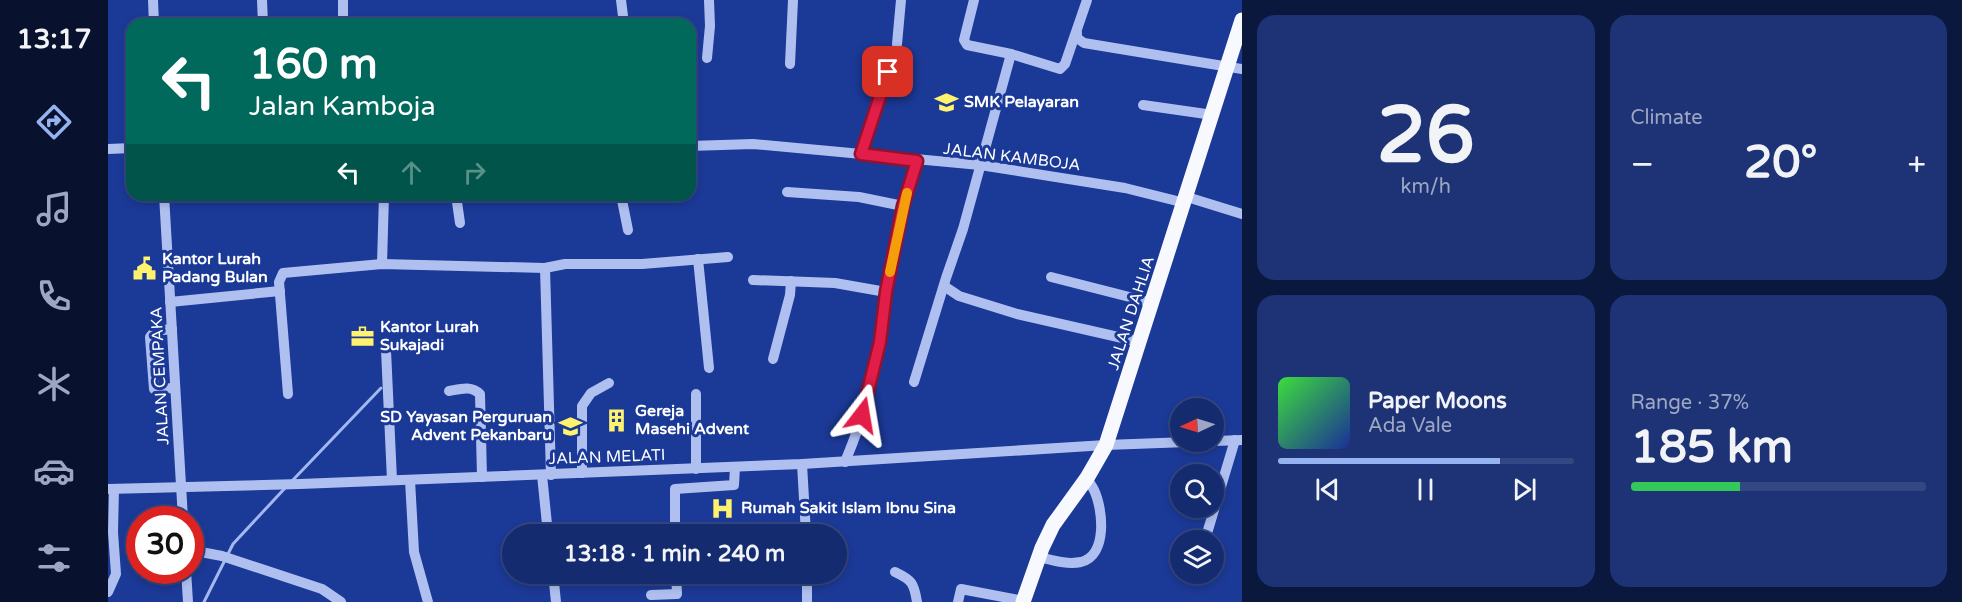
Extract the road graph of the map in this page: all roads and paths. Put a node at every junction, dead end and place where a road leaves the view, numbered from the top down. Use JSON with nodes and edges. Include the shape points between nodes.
{"nodes":[{"id":1,"x":153,"y":0,"type":"edge"},
{"id":2,"x":262,"y":0,"type":"edge"},
{"id":3,"x":343,"y":0,"type":"edge"},
{"id":4,"x":621,"y":0,"type":"edge"},
{"id":5,"x":710,"y":0,"type":"edge"},
{"id":6,"x":793,"y":0,"type":"edge"},
{"id":7,"x":901,"y":0,"type":"edge"},
{"id":8,"x":974,"y":0,"type":"edge"},
{"id":9,"x":1087,"y":0,"type":"edge"},
{"id":10,"x":154,"y":18,"type":"edge"},
{"id":11,"x":263,"y":18,"type":"edge"},
{"id":12,"x":344,"y":18,"type":"edge"},
{"id":13,"x":623,"y":18,"type":"edge"},
{"id":14,"x":1242,"y":20,"type":"edge"},
{"id":15,"x":1077,"y":33,"type":"junction"},
{"id":16,"x":897,"y":44,"type":"dead end"},
{"id":17,"x":1011,"y":54,"type":"junction"},
{"id":18,"x":707,"y":58,"type":"dead end"},
{"id":19,"x":790,"y":64,"type":"dead end"},
{"id":20,"x":1235,"y":68,"type":"edge"},
{"id":21,"x":888,"y":72,"type":"dead end"},
{"id":22,"x":1143,"y":105,"type":"dead end"},
{"id":23,"x":1213,"y":115,"type":"junction"},
{"id":24,"x":696,"y":146,"type":"edge"},
{"id":25,"x":126,"y":148,"type":"edge"},
{"id":26,"x":108,"y":149,"type":"edge"},
{"id":27,"x":861,"y":154,"type":"junction"},
{"id":28,"x":917,"y":161,"type":"junction"},
{"id":29,"x":980,"y":165,"type":"junction"},
{"id":30,"x":787,"y":192,"type":"dead end"},
{"id":31,"x":1186,"y":200,"type":"junction"},
{"id":32,"x":164,"y":201,"type":"edge"},
{"id":33,"x":384,"y":201,"type":"edge"},
{"id":34,"x":457,"y":201,"type":"edge"},
{"id":35,"x":622,"y":201,"type":"edge"},
{"id":36,"x":903,"y":206,"type":"junction"},
{"id":37,"x":1242,"y":214,"type":"edge"},
{"id":38,"x":460,"y":223,"type":"dead end"},
{"id":39,"x":628,"y":230,"type":"dead end"},
{"id":40,"x":728,"y":257,"type":"dead end"},
{"id":41,"x":699,"y":259,"type":"junction"},
{"id":42,"x":382,"y":264,"type":"junction"},
{"id":43,"x":545,"y":268,"type":"junction"},
{"id":44,"x":1051,"y":277,"type":"dead end"},
{"id":45,"x":753,"y":280,"type":"dead end"},
{"id":46,"x":791,"y":280,"type":"junction"},
{"id":47,"x":944,"y":286,"type":"junction"},
{"id":48,"x":280,"y":291,"type":"junction"},
{"id":49,"x":886,"y":292,"type":"junction"},
{"id":50,"x":170,"y":302,"type":"junction"},
{"id":51,"x":1153,"y":303,"type":"junction"},
{"id":52,"x":172,"y":329,"type":"junction"},
{"id":53,"x":1140,"y":342,"type":"junction"},
{"id":54,"x":386,"y":350,"type":"dead end"},
{"id":55,"x":773,"y":359,"type":"dead end"},
{"id":56,"x":709,"y":368,"type":"dead end"},
{"id":57,"x":914,"y":382,"type":"dead end"},
{"id":58,"x":609,"y":383,"type":"dead end"},
{"id":59,"x":175,"y":388,"type":"junction"},
{"id":60,"x":449,"y":391,"type":"dead end"},
{"id":61,"x":288,"y":394,"type":"dead end"},
{"id":62,"x":696,"y":394,"type":"dead end"},
{"id":63,"x":1239,"y":440,"type":"edge"},
{"id":64,"x":1106,"y":445,"type":"junction"},
{"id":65,"x":845,"y":462,"type":"junction"},
{"id":66,"x":802,"y":464,"type":"junction"},
{"id":67,"x":735,"y":467,"type":"junction"},
{"id":68,"x":696,"y":469,"type":"junction"},
{"id":69,"x":582,"y":473,"type":"junction"},
{"id":70,"x":546,"y":475,"type":"junction"},
{"id":71,"x":483,"y":477,"type":"junction"},
{"id":72,"x":1086,"y":478,"type":"junction"},
{"id":73,"x":392,"y":480,"type":"junction"},
{"id":74,"x":410,"y":480,"type":"junction"},
{"id":75,"x":181,"y":486,"type":"junction"},
{"id":76,"x":111,"y":489,"type":"edge"},
{"id":77,"x":182,"y":506,"type":"edge"},
{"id":78,"x":548,"y":524,"type":"edge"},
{"id":79,"x":675,"y":524,"type":"edge"},
{"id":80,"x":805,"y":524,"type":"edge"},
{"id":81,"x":1208,"y":530,"type":"edge"},
{"id":82,"x":204,"y":553,"type":"edge"},
{"id":83,"x":1039,"y":557,"type":"junction"},
{"id":84,"x":895,"y":572,"type":"dead end"},
{"id":85,"x":187,"y":584,"type":"edge"},
{"id":86,"x":554,"y":584,"type":"edge"},
{"id":87,"x":807,"y":584,"type":"edge"},
{"id":88,"x":108,"y":592,"type":"edge"},
{"id":89,"x":651,"y":595,"type":"dead end"},
{"id":90,"x":677,"y":598,"type":"edge"},
{"id":91,"x":188,"y":602,"type":"edge"},
{"id":92,"x":341,"y":602,"type":"edge"},
{"id":93,"x":428,"y":602,"type":"edge"},
{"id":94,"x":556,"y":602,"type":"edge"},
{"id":95,"x":807,"y":602,"type":"edge"},
{"id":96,"x":917,"y":602,"type":"edge"},
{"id":97,"x":958,"y":602,"type":"edge"},
{"id":98,"x":1024,"y":602,"type":"edge"}],
"edges":[{"from":1,"to":10,"type":"street"},
{"from":2,"to":11,"type":"street"},
{"from":3,"to":12,"type":"street"},
{"from":4,"to":13,"type":"street"},
{"from":5,"to":18,"type":"street"},
{"from":6,"to":19,"type":"street"},
{"from":7,"to":16,"type":"street"},
{"from":8,"to":17,"type":"street","via":[[964,40],[967,45]]},
{"from":9,"to":15,"type":"street"},
{"from":14,"to":20,"type":"main road","name":"JALAN DAHLIA"},
{"from":15,"to":17,"type":"street","via":[[1060,69]]},
{"from":15,"to":20,"type":"street","via":[[1084,43]]},
{"from":17,"to":29,"type":"street"},
{"from":20,"to":23,"type":"main road","name":"JALAN DAHLIA"},
{"from":21,"to":27,"type":"street"},
{"from":22,"to":23,"type":"street"},
{"from":23,"to":31,"type":"main road","name":"JALAN DAHLIA"},
{"from":24,"to":27,"type":"street","name":"JALAN KAMBOJA","via":[[753,144]]},
{"from":25,"to":26,"type":"street"},
{"from":27,"to":28,"type":"street","name":"JALAN KAMBOJA"},
{"from":28,"to":29,"type":"street","name":"JALAN KAMBOJA"},
{"from":28,"to":36,"type":"street"},
{"from":29,"to":31,"type":"street","name":"JALAN KAMBOJA"},
{"from":29,"to":47,"type":"street"},
{"from":30,"to":36,"type":"street","via":[[859,197]]},
{"from":31,"to":37,"type":"street","name":"JALAN KAMBOJA"},
{"from":31,"to":51,"type":"main road","name":"JALAN DAHLIA"},
{"from":32,"to":50,"type":"street","name":"JALAN CEMPAKA"},
{"from":33,"to":42,"type":"street"},
{"from":34,"to":38,"type":"street"},
{"from":35,"to":39,"type":"street"},
{"from":36,"to":49,"type":"street"},
{"from":40,"to":41,"type":"street"},
{"from":41,"to":43,"type":"street"},
{"from":41,"to":56,"type":"street"},
{"from":42,"to":43,"type":"street"},
{"from":42,"to":48,"type":"street","via":[[283,273]]},
{"from":43,"to":70,"type":"street"},
{"from":44,"to":51,"type":"street"},
{"from":45,"to":46,"type":"street"},
{"from":46,"to":49,"type":"street"},
{"from":46,"to":55,"type":"street"},
{"from":47,"to":53,"type":"street","via":[[959,296],[1017,314]]},
{"from":47,"to":57,"type":"street"},
{"from":48,"to":50,"type":"street"},
{"from":48,"to":61,"type":"street"},
{"from":49,"to":65,"type":"street","via":[[877,357],[858,430]]},
{"from":50,"to":52,"type":"street","name":"JALAN CEMPAKA"},
{"from":51,"to":53,"type":"main road","name":"JALAN DAHLIA"},
{"from":52,"to":59,"type":"street","name":"JALAN CEMPAKA"},
{"from":52,"to":59,"type":"street","via":[[155,331],[150,337],[154,389]]},
{"from":53,"to":64,"type":"main road","name":"JALAN DAHLIA"},
{"from":54,"to":73,"type":"street"},
{"from":58,"to":69,"type":"street","via":[[591,393],[582,406]]},
{"from":59,"to":75,"type":"street","name":"JALAN CEMPAKA"},
{"from":60,"to":71,"type":"street","via":[[465,388],[480,394]]},
{"from":62,"to":68,"type":"street"},
{"from":63,"to":64,"type":"street","name":"JALAN MELATI"},
{"from":63,"to":81,"type":"street"},
{"from":64,"to":65,"type":"street","name":"JALAN MELATI"},
{"from":64,"to":72,"type":"main road","name":"JALAN DAHLIA"},
{"from":65,"to":66,"type":"street","name":"JALAN MELATI"},
{"from":66,"to":67,"type":"street","name":"JALAN MELATI"},
{"from":66,"to":80,"type":"street"},
{"from":67,"to":68,"type":"street","name":"JALAN MELATI"},
{"from":67,"to":79,"type":"street","via":[[734,485],[675,489]]},
{"from":68,"to":69,"type":"street","name":"JALAN MELATI"},
{"from":69,"to":70,"type":"street","name":"JALAN MELATI"},
{"from":70,"to":71,"type":"street","name":"JALAN MELATI"},
{"from":70,"to":78,"type":"street"},
{"from":71,"to":74,"type":"street","name":"JALAN MELATI"},
{"from":72,"to":83,"type":"main road","name":"JALAN DAHLIA","via":[[1058,516]]},
{"from":72,"to":83,"type":"street","via":[[1094,490],[1099,512],[1097,549],[1083,562],[1064,563]]},
{"from":73,"to":74,"type":"street","name":"JALAN MELATI"},
{"from":73,"to":75,"type":"street","name":"JALAN MELATI"},
{"from":74,"to":93,"type":"street","via":[[414,552]]},
{"from":75,"to":76,"type":"street","name":"JALAN MELATI"},
{"from":75,"to":77,"type":"street","name":"JALAN CEMPAKA"},
{"from":76,"to":88,"type":"street","via":[[116,574]]},
{"from":82,"to":92,"type":"street","via":[[322,589]]},
{"from":83,"to":98,"type":"main road","name":"JALAN DAHLIA"},
{"from":84,"to":96,"type":"street","via":[[910,580]]},
{"from":85,"to":91,"type":"street"},
{"from":86,"to":94,"type":"street"},
{"from":87,"to":95,"type":"street"},
{"from":89,"to":90,"type":"street"},
{"from":97,"to":98,"type":"street","via":[[962,589]]}]}
